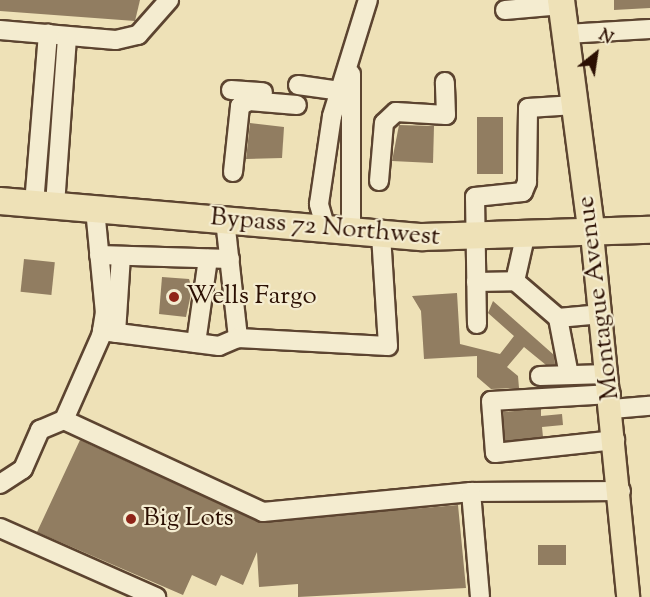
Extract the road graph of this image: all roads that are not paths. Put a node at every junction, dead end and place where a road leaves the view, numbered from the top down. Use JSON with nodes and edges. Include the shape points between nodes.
{"nodes":[{"id":1,"x":169,"y":0,"type":"edge"},
{"id":2,"x":368,"y":0,"type":"edge"},
{"id":3,"x":562,"y":3,"type":"edge"},
{"id":4,"x":505,"y":10,"type":"dead end"},
{"id":5,"x":650,"y":29,"type":"edge"},
{"id":6,"x":0,"y":30,"type":"edge"},
{"id":7,"x":48,"y":34,"type":"junction"},
{"id":8,"x":566,"y":34,"type":"junction"},
{"id":9,"x":67,"y":36,"type":"junction"},
{"id":10,"x":351,"y":55,"type":"junction"},
{"id":11,"x":445,"y":82,"type":"dead end"},
{"id":12,"x":231,"y":90,"type":"dead end"},
{"id":13,"x":340,"y":92,"type":"junction"},
{"id":14,"x":298,"y":95,"type":"junction"},
{"id":15,"x":575,"y":105,"type":"junction"},
{"id":16,"x":233,"y":172,"type":"dead end"},
{"id":17,"x":379,"y":181,"type":"dead end"},
{"id":18,"x":0,"y":201,"type":"edge"},
{"id":19,"x":45,"y":204,"type":"junction"},
{"id":20,"x":95,"y":208,"type":"junction"},
{"id":21,"x":225,"y":220,"type":"junction"},
{"id":22,"x":339,"y":230,"type":"junction"},
{"id":23,"x":650,"y":230,"type":"edge"},
{"id":24,"x":381,"y":234,"type":"junction"},
{"id":25,"x":592,"y":234,"type":"junction"},
{"id":26,"x":525,"y":237,"type":"junction"},
{"id":27,"x":476,"y":238,"type":"junction"},
{"id":28,"x":99,"y":255,"type":"junction"},
{"id":29,"x":121,"y":256,"type":"junction"},
{"id":30,"x":208,"y":259,"type":"junction"},
{"id":31,"x":230,"y":260,"type":"junction"},
{"id":32,"x":476,"y":282,"type":"junction"},
{"id":33,"x":516,"y":282,"type":"junction"},
{"id":34,"x":602,"y":314,"type":"junction"},
{"id":35,"x":558,"y":318,"type":"junction"},
{"id":36,"x":477,"y":324,"type":"dead end"},
{"id":37,"x":109,"y":332,"type":"junction"},
{"id":38,"x":238,"y":338,"type":"junction"},
{"id":39,"x":196,"y":343,"type":"junction"},
{"id":40,"x":569,"y":375,"type":"junction"},
{"id":41,"x":540,"y":376,"type":"dead end"},
{"id":42,"x":610,"y":392,"type":"junction"},
{"id":43,"x":650,"y":406,"type":"edge"},
{"id":44,"x":64,"y":420,"type":"junction"},
{"id":45,"x":615,"y":440,"type":"junction"},
{"id":46,"x":0,"y":484,"type":"edge"},
{"id":47,"x":621,"y":491,"type":"junction"},
{"id":48,"x":471,"y":492,"type":"junction"},
{"id":49,"x":0,"y":528,"type":"edge"},
{"id":50,"x":156,"y":597,"type":"edge"},
{"id":51,"x":480,"y":597,"type":"edge"},
{"id":52,"x":628,"y":597,"type":"edge"}],
"edges":[{"from":1,"to":9,"type":"lane","via":[[138,35],[116,40]]},
{"from":2,"to":10,"type":"lane"},
{"from":3,"to":4,"type":"lane"},
{"from":3,"to":8,"type":"highway","name":"Montague Avenue"},
{"from":5,"to":8,"type":"lane"},
{"from":6,"to":7,"type":"lane"},
{"from":7,"to":9,"type":"lane"},
{"from":7,"to":19,"type":"lane"},
{"from":8,"to":15,"type":"highway","name":"Montague Avenue"},
{"from":9,"to":19,"type":"lane"},
{"from":10,"to":13,"type":"lane"},
{"from":10,"to":22,"type":"lane"},
{"from":11,"to":17,"type":"lane","via":[[446,115],[389,116]]},
{"from":12,"to":14,"type":"lane"},
{"from":13,"to":14,"type":"lane"},
{"from":13,"to":22,"type":"lane","via":[[319,204]]},
{"from":14,"to":16,"type":"lane","via":[[249,101],[240,106]]},
{"from":15,"to":25,"type":"highway","name":"Montague Avenue"},
{"from":15,"to":27,"type":"lane","via":[[528,108],[528,182],[515,196],[475,196]]},
{"from":18,"to":19,"type":"highway","name":"Bypass 72 Northwest"},
{"from":19,"to":20,"type":"highway","name":"Bypass 72 Northwest"},
{"from":20,"to":21,"type":"highway","name":"Bypass 72 Northwest"},
{"from":20,"to":28,"type":"lane"},
{"from":21,"to":22,"type":"highway","name":"Bypass 72 Northwest"},
{"from":21,"to":31,"type":"lane"},
{"from":22,"to":24,"type":"highway","name":"Bypass 72 Northwest"},
{"from":23,"to":25,"type":"highway","name":"Bypass 72 Northwest"},
{"from":24,"to":27,"type":"highway","name":"Bypass 72 Northwest"},
{"from":24,"to":38,"type":"lane","via":[[388,346]]},
{"from":25,"to":26,"type":"highway","name":"Bypass 72 Northwest"},
{"from":25,"to":34,"type":"main road","name":"Montague Avenue"},
{"from":26,"to":27,"type":"highway","name":"Bypass 72 Northwest"},
{"from":26,"to":33,"type":"lane"},
{"from":27,"to":32,"type":"lane"},
{"from":28,"to":29,"type":"lane"},
{"from":28,"to":37,"type":"lane"},
{"from":29,"to":30,"type":"lane"},
{"from":29,"to":37,"type":"lane"},
{"from":30,"to":31,"type":"lane"},
{"from":30,"to":39,"type":"lane"},
{"from":31,"to":38,"type":"lane"},
{"from":32,"to":33,"type":"lane"},
{"from":32,"to":36,"type":"lane"},
{"from":33,"to":35,"type":"lane"},
{"from":34,"to":35,"type":"lane"},
{"from":34,"to":42,"type":"main road","name":"Montague Avenue"},
{"from":35,"to":40,"type":"lane"},
{"from":37,"to":39,"type":"lane"},
{"from":37,"to":44,"type":"lane"},
{"from":38,"to":39,"type":"lane","via":[[219,346]]},
{"from":40,"to":41,"type":"lane"},
{"from":40,"to":42,"type":"lane"},
{"from":42,"to":43,"type":"lane"},
{"from":42,"to":45,"type":"main road","name":"Montague Avenue"},
{"from":42,"to":45,"type":"lane","via":[[491,401],[495,453]]},
{"from":44,"to":46,"type":"lane","via":[[40,430],[23,469]]},
{"from":44,"to":48,"type":"lane","via":[[263,512]]},
{"from":45,"to":47,"type":"main road","name":"Montague Avenue"},
{"from":47,"to":48,"type":"lane"},
{"from":47,"to":52,"type":"main road","name":"Montague Avenue"},
{"from":48,"to":51,"type":"lane"},
{"from":49,"to":50,"type":"lane"}]}
